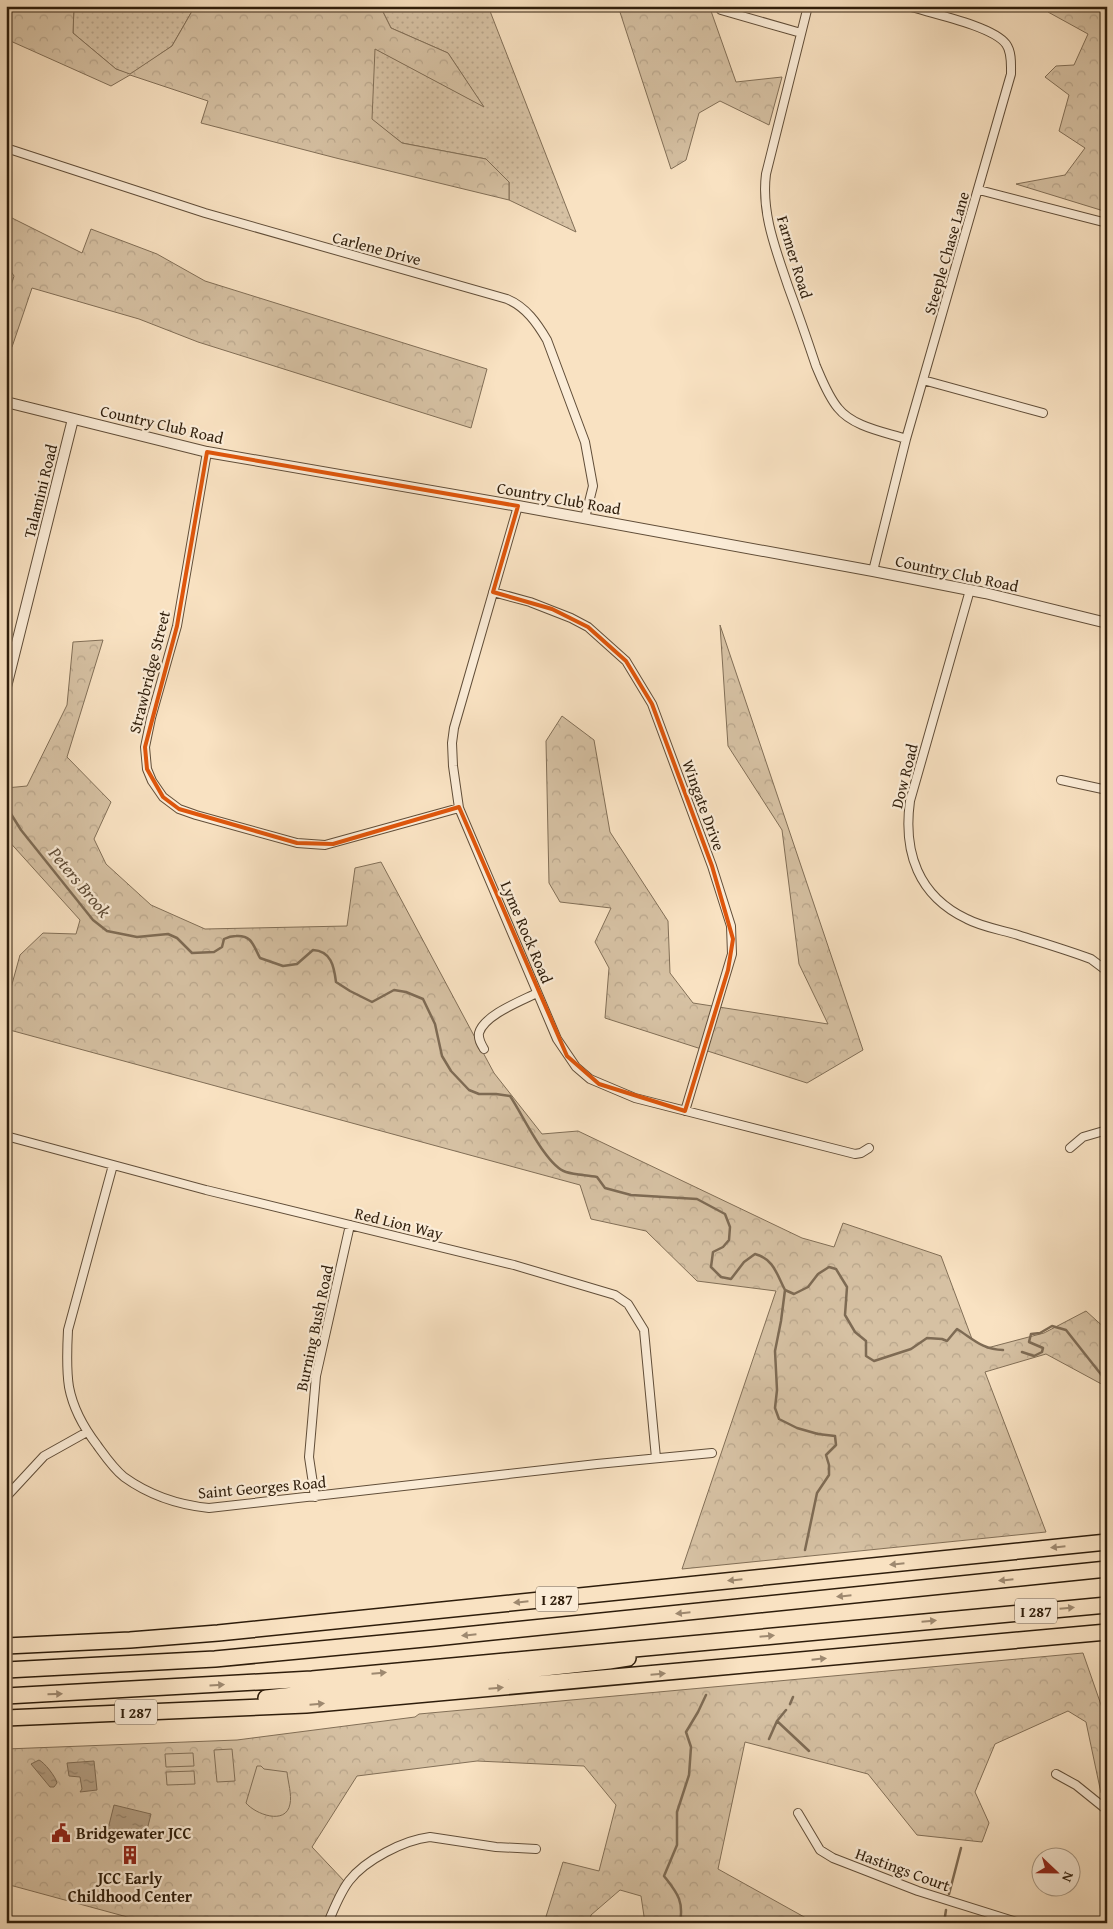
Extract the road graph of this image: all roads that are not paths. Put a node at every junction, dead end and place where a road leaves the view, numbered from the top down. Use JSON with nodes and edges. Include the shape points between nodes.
{"nodes":[{"id":1,"x":808,"y":6,"type":"edge"},
{"id":2,"x":908,"y":6,"type":"edge"},
{"id":3,"x":721,"y":10,"type":"dead end"},
{"id":4,"x":802,"y":32,"type":"junction"},
{"id":5,"x":6,"y":148,"type":"edge"},
{"id":6,"x":978,"y":190,"type":"junction"},
{"id":7,"x":1107,"y":223,"type":"edge"},
{"id":8,"x":923,"y":380,"type":"junction"},
{"id":9,"x":6,"y":402,"type":"edge"},
{"id":10,"x":1042,"y":413,"type":"dead end"},
{"id":11,"x":73,"y":419,"type":"junction"},
{"id":12,"x":906,"y":439,"type":"junction"},
{"id":13,"x":207,"y":452,"type":"junction"},
{"id":14,"x":518,"y":506,"type":"junction"},
{"id":15,"x":585,"y":518,"type":"junction"},
{"id":16,"x":873,"y":571,"type":"junction"},
{"id":17,"x":970,"y":590,"type":"junction"},
{"id":18,"x":493,"y":592,"type":"junction"},
{"id":19,"x":1107,"y":623,"type":"edge"},
{"id":20,"x":6,"y":687,"type":"edge"},
{"id":21,"x":1061,"y":780,"type":"dead end"},
{"id":22,"x":1107,"y":790,"type":"edge"},
{"id":23,"x":459,"y":808,"type":"junction"},
{"id":24,"x":1107,"y":971,"type":"edge"},
{"id":25,"x":537,"y":993,"type":"junction"},
{"id":26,"x":484,"y":1048,"type":"dead end"},
{"id":27,"x":685,"y":1111,"type":"junction"},
{"id":28,"x":1107,"y":1130,"type":"edge"},
{"id":29,"x":6,"y":1136,"type":"edge"},
{"id":30,"x":869,"y":1148,"type":"dead end"},
{"id":31,"x":1070,"y":1148,"type":"dead end"},
{"id":32,"x":113,"y":1165,"type":"junction"},
{"id":33,"x":350,"y":1225,"type":"junction"},
{"id":34,"x":87,"y":1432,"type":"junction"},
{"id":35,"x":712,"y":1453,"type":"dead end"},
{"id":36,"x":656,"y":1458,"type":"junction"},
{"id":37,"x":315,"y":1497,"type":"junction"},
{"id":38,"x":6,"y":1498,"type":"edge"},
{"id":39,"x":1107,"y":1542,"type":"edge"},
{"id":40,"x":1107,"y":1569,"type":"edge"},
{"id":41,"x":1107,"y":1605,"type":"edge"},
{"id":42,"x":1107,"y":1632,"type":"edge"},
{"id":43,"x":718,"y":1641,"type":"junction"},
{"id":44,"x":6,"y":1646,"type":"edge"},
{"id":45,"x":6,"y":1670,"type":"edge"},
{"id":46,"x":6,"y":1696,"type":"edge"},
{"id":47,"x":198,"y":1709,"type":"junction"},
{"id":48,"x":6,"y":1718,"type":"edge"},
{"id":49,"x":1056,"y":1774,"type":"dead end"},
{"id":50,"x":1107,"y":1810,"type":"edge"},
{"id":51,"x":798,"y":1813,"type":"dead end"},
{"id":52,"x":536,"y":1849,"type":"dead end"},
{"id":53,"x":328,"y":1923,"type":"edge"},
{"id":54,"x":1020,"y":1923,"type":"edge"}],
"edges":[{"from":1,"to":4,"type":"street","name":"Farmer Road"},
{"from":2,"to":6,"type":"street","name":"Steeple Chase Lane","via":[[988,32],[1005,43],[1008,49],[1011,74]]},
{"from":3,"to":4,"type":"street"},
{"from":4,"to":12,"type":"street","name":"Farmer Road","via":[[766,174],[764,188],[772,239],[816,366],[837,407],[852,419]]},
{"from":5,"to":15,"type":"street","name":"Carlene Drive","via":[[204,213],[517,304],[538,325],[547,340],[585,442],[593,486]]},
{"from":6,"to":7,"type":"street"},
{"from":6,"to":8,"type":"street","name":"Steeple Chase Lane"},
{"from":8,"to":10,"type":"street"},
{"from":8,"to":12,"type":"street","name":"Steeple Chase Lane"},
{"from":9,"to":11,"type":"street","name":"Country Club Road"},
{"from":11,"to":13,"type":"street","name":"Country Club Road"},
{"from":11,"to":20,"type":"street","name":"Talamini Road"},
{"from":12,"to":16,"type":"street","name":"Steeple Chase Lane"},
{"from":13,"to":14,"type":"street","name":"Country Club Road"},
{"from":13,"to":23,"type":"street","name":"Strawbridge Street","via":[[177,626],[145,748],[147,769],[153,782],[169,803],[196,815],[297,842],[325,845]]},
{"from":14,"to":15,"type":"street","name":"Country Club Road"},
{"from":14,"to":18,"type":"street","name":"Lyme Rock Road"},
{"from":15,"to":16,"type":"street","name":"Country Club Road"},
{"from":16,"to":17,"type":"street","name":"Country Club Road"},
{"from":17,"to":19,"type":"street","name":"Country Club Road"},
{"from":17,"to":24,"type":"street","name":"Dow Road","via":[[910,801],[907,823],[913,861],[935,897],[966,919],[1091,959]]},
{"from":18,"to":23,"type":"street","name":"Lyme Rock Road","via":[[454,728],[452,766]]},
{"from":18,"to":27,"type":"street","name":"Wingate Drive","via":[[571,618],[588,627],[626,661],[652,704],[712,866],[731,926],[732,954]]},
{"from":21,"to":22,"type":"street"},
{"from":23,"to":25,"type":"street","name":"Lyme Rock Road"},
{"from":25,"to":26,"type":"street","via":[[484,1023],[479,1034]]},
{"from":25,"to":27,"type":"street","name":"Lyme Rock Road","via":[[567,1056],[590,1079],[635,1098]]},
{"from":27,"to":30,"type":"street","name":"Lyme Rock Road","via":[[854,1154]]},
{"from":28,"to":31,"type":"street","via":[[1083,1137]]},
{"from":29,"to":32,"type":"street","name":"Red Lion Way"},
{"from":32,"to":33,"type":"street","name":"Red Lion Way"},
{"from":32,"to":34,"type":"street","name":"Saint Georges Road","via":[[68,1330],[69,1388]]},
{"from":33,"to":36,"type":"street","name":"Red Lion Way","via":[[514,1265],[615,1294],[628,1304],[644,1330]]},
{"from":33,"to":37,"type":"street","name":"Burning Bush Road","via":[[315,1382],[309,1457]]},
{"from":34,"to":37,"type":"street","name":"Saint Georges Road","via":[[124,1477],[175,1502],[209,1508]]},
{"from":34,"to":38,"type":"street","via":[[44,1456]]},
{"from":35,"to":36,"type":"street","name":"Saint Georges Road"},
{"from":36,"to":37,"type":"street","name":"Saint Georges Road"},
{"from":39,"to":44,"type":"highway","number":"I 287","one_way":true,"via":[[218,1633]]},
{"from":40,"to":45,"type":"highway","number":"I 287","one_way":true,"via":[[215,1659]]},
{"from":43,"to":41,"type":"highway","number":"I 287","one_way":true},
{"from":47,"to":42,"type":"highway","number":"I 287","one_way":true,"via":[[316,1704]]},
{"from":46,"to":43,"type":"highway","number":"I 287","one_way":true,"via":[[312,1679]]},
{"from":43,"to":47,"type":"highway","via":[[609,1661],[221,1703]]},
{"from":47,"to":48,"type":"highway","number":"I 287"},
{"from":49,"to":50,"type":"street","via":[[1076,1785]]},
{"from":51,"to":54,"type":"street","name":"Hastings Court","via":[[820,1850],[833,1858],[918,1891]]},
{"from":52,"to":53,"type":"street","via":[[496,1847],[430,1837],[401,1844],[376,1858],[350,1880]]}]}
